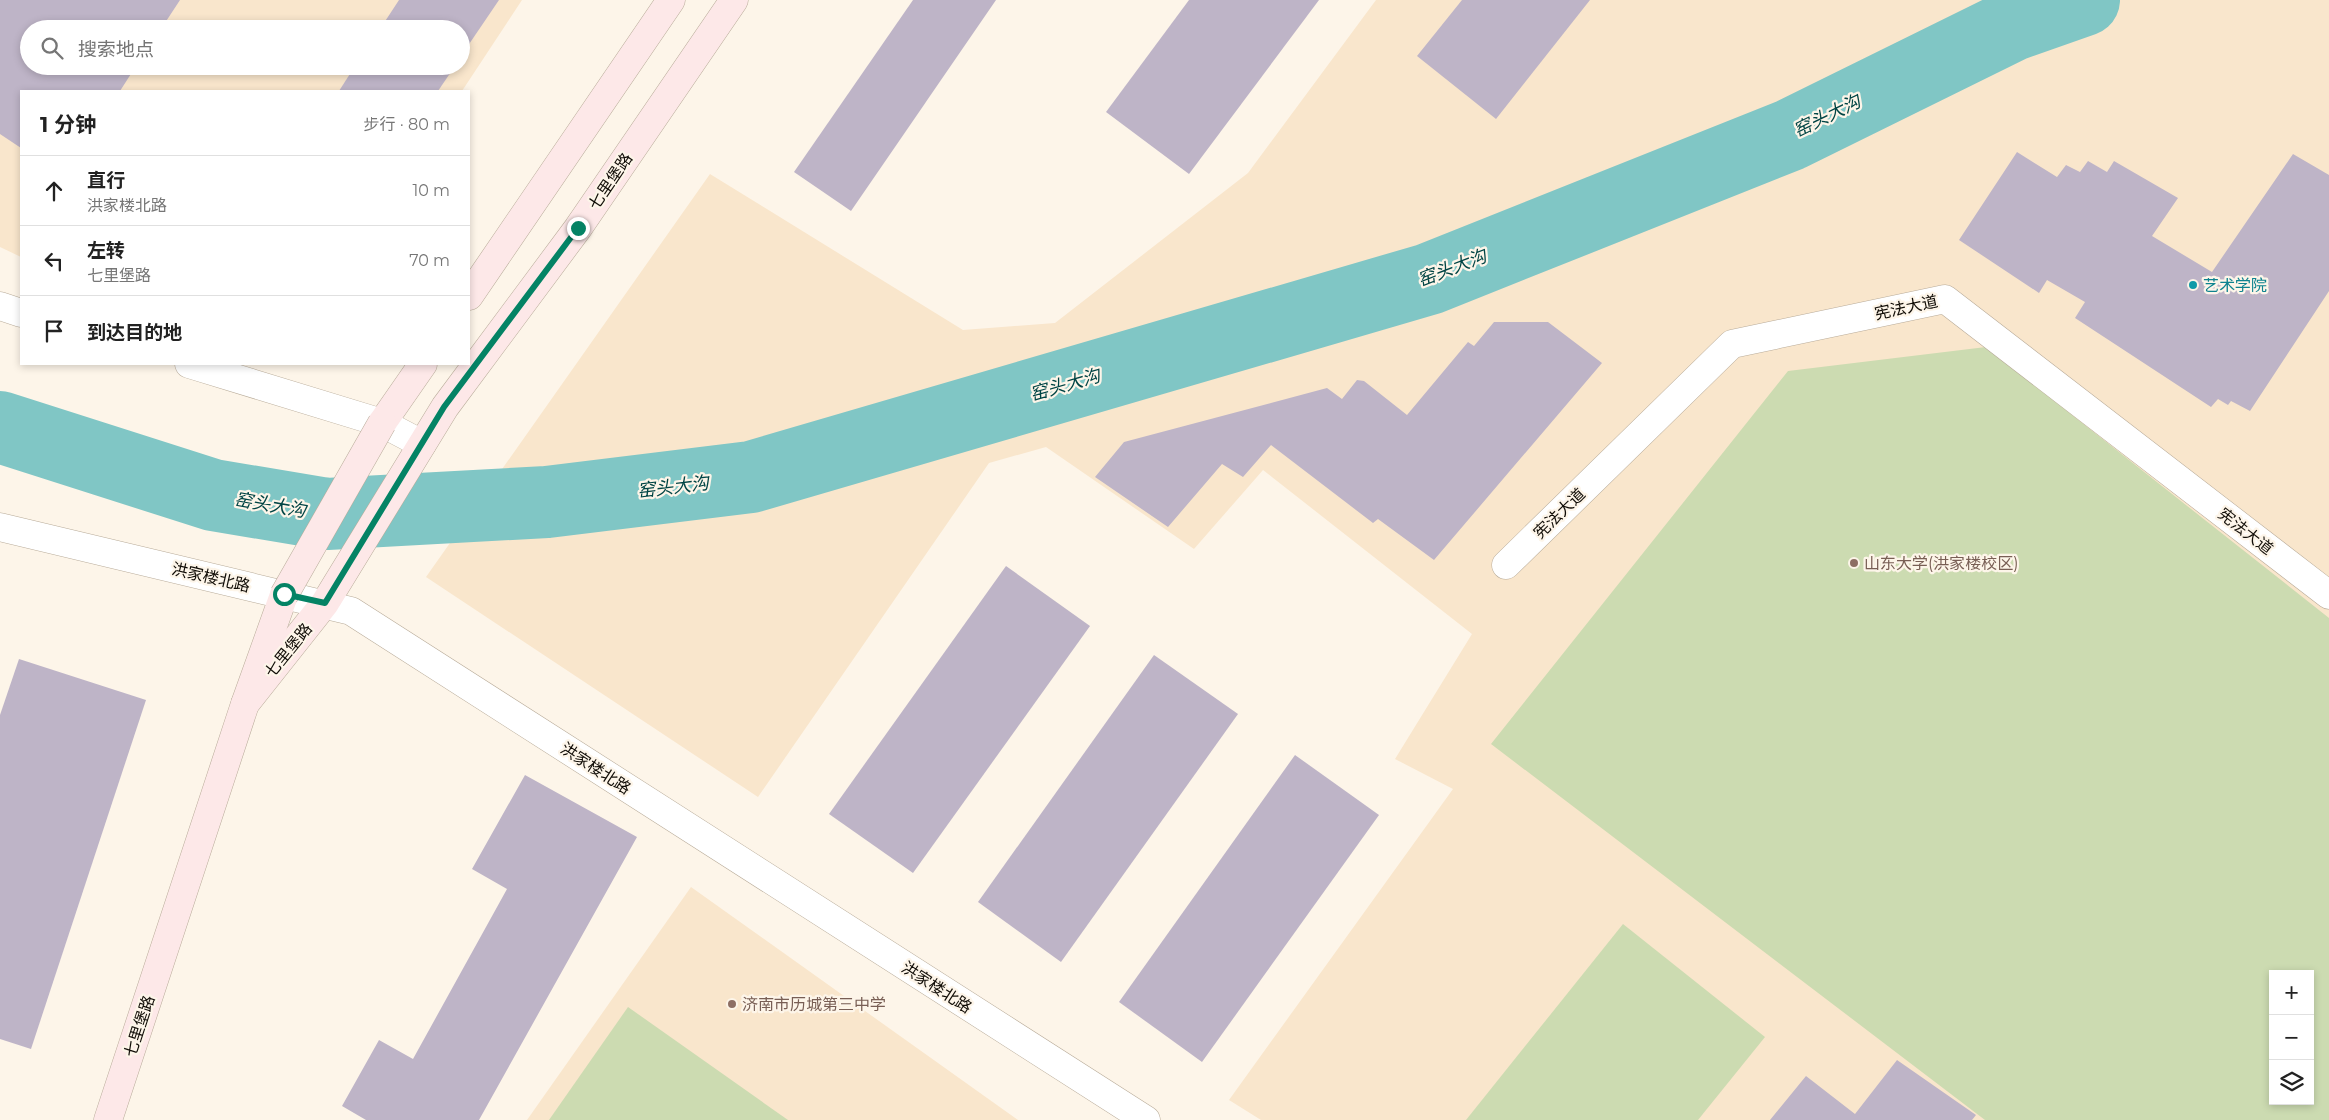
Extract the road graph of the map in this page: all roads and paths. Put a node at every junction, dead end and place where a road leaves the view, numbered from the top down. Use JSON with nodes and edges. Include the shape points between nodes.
{"nodes":[{"id":1,"x":671,"y":0,"type":"edge"},
{"id":2,"x":734,"y":0,"type":"edge"},
{"id":3,"x":470,"y":295,"type":"edge"},
{"id":4,"x":0,"y":306,"type":"edge"},
{"id":5,"x":20,"y":313,"type":"edge"},
{"id":6,"x":192,"y":365,"type":"edge"},
{"id":7,"x":421,"y":365,"type":"edge"},
{"id":8,"x":382,"y":423,"type":"junction"},
{"id":9,"x":422,"y":444,"type":"junction"},
{"id":10,"x":0,"y":527,"type":"edge"},
{"id":11,"x":1506,"y":565,"type":"dead end"},
{"id":12,"x":284,"y":594,"type":"junction"},
{"id":13,"x":2329,"y":595,"type":"edge"},
{"id":14,"x":325,"y":603,"type":"junction"},
{"id":15,"x":245,"y":704,"type":"junction"},
{"id":16,"x":108,"y":1120,"type":"edge"},
{"id":17,"x":1146,"y":1120,"type":"edge"}],
"edges":[{"from":1,"to":3,"type":"main road"},
{"from":2,"to":9,"type":"main road","name":"七里堡路","via":[[578,228],[444,407]]},
{"from":4,"to":5,"type":"street"},
{"from":6,"to":8,"type":"street"},
{"from":7,"to":8,"type":"main road","name":"七里堡路"},
{"from":8,"to":9,"type":"street"},
{"from":8,"to":12,"type":"main road","name":"七里堡路","bridge":true},
{"from":9,"to":14,"type":"main road","name":"七里堡路"},
{"from":10,"to":12,"type":"street","name":"洪家楼北路"},
{"from":11,"to":13,"type":"street","name":"宪法大道","via":[[1732,344],[1945,299]]},
{"from":12,"to":14,"type":"street","name":"洪家楼北路"},
{"from":12,"to":15,"type":"main road","name":"七里堡路"},
{"from":14,"to":15,"type":"main road","name":"七里堡路"},
{"from":14,"to":17,"type":"street","name":"洪家楼北路","via":[[351,611]]},
{"from":15,"to":16,"type":"main road","name":"七里堡路"}]}
